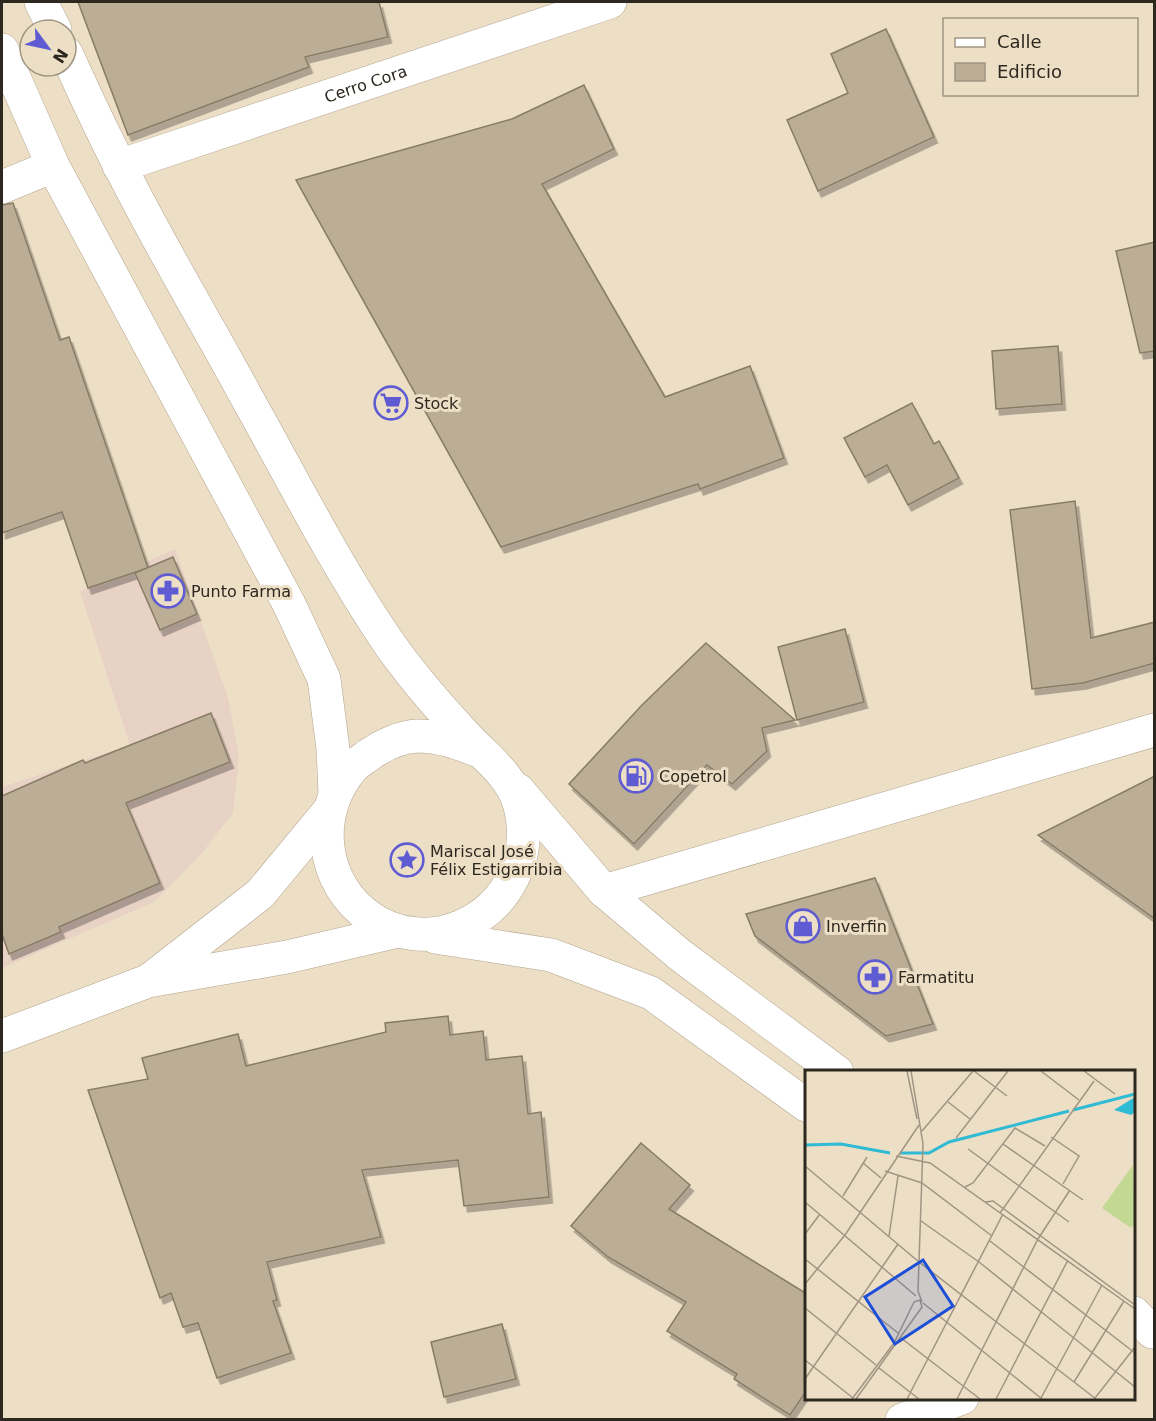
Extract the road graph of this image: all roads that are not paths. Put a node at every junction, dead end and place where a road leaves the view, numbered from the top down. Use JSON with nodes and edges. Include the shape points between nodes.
{"nodes":[{"id":1,"x":41,"y":2,"type":"edge"},
{"id":2,"x":610,"y":2,"type":"edge"},
{"id":3,"x":49,"y":18,"type":"edge"},
{"id":4,"x":2,"y":50,"type":"edge"},
{"id":5,"x":78,"y":78,"type":"edge"},
{"id":6,"x":53,"y":166,"type":"junction"},
{"id":7,"x":119,"y":166,"type":"junction"},
{"id":8,"x":2,"y":187,"type":"edge"},
{"id":9,"x":1155,"y":730,"type":"edge"},
{"id":10,"x":479,"y":752,"type":"junction"},
{"id":11,"x":507,"y":777,"type":"junction"},
{"id":12,"x":332,"y":803,"type":"junction"},
{"id":13,"x":604,"y":891,"type":"junction"},
{"id":14,"x":410,"y":933,"type":"junction"},
{"id":15,"x":148,"y":981,"type":"junction"},
{"id":16,"x":2,"y":1035,"type":"edge"},
{"id":17,"x":836,"y":1070,"type":"edge"},
{"id":18,"x":805,"y":1104,"type":"edge"},
{"id":19,"x":956,"y":1400,"type":"edge"},
{"id":20,"x":902,"y":1419,"type":"edge"}],
"edges":[{"from":1,"to":3,"type":"main road"},
{"from":2,"to":7,"type":"main road","name":"Cerro Cora"},
{"from":4,"to":6,"type":"main road"},
{"from":5,"to":7,"type":"main road"},
{"from":6,"to":8,"type":"main road"},
{"from":6,"to":12,"type":"main road","via":[[289,604],[324,679],[333,748]]},
{"from":7,"to":10,"type":"main road","via":[[344,572],[423,690]]},
{"from":9,"to":13,"type":"main road"},
{"from":10,"to":11,"type":"main road"},
{"from":10,"to":12,"type":"main road","via":[[448,738],[414,736],[382,746],[354,766]]},
{"from":11,"to":13,"type":"main road"},
{"from":11,"to":14,"type":"main road","via":[[524,824],[523,849],[515,878],[498,902],[476,920],[449,931]]},
{"from":12,"to":14,"type":"main road","via":[[326,842],[333,872],[348,898],[371,918]]},
{"from":12,"to":15,"type":"main road","via":[[260,894]]},
{"from":13,"to":17,"type":"main road","via":[[680,955]]},
{"from":14,"to":15,"type":"main road"},
{"from":14,"to":18,"type":"main road","via":[[552,955],[651,993]]},
{"from":15,"to":16,"type":"main road"},
{"from":19,"to":20,"type":"main road"}]}
